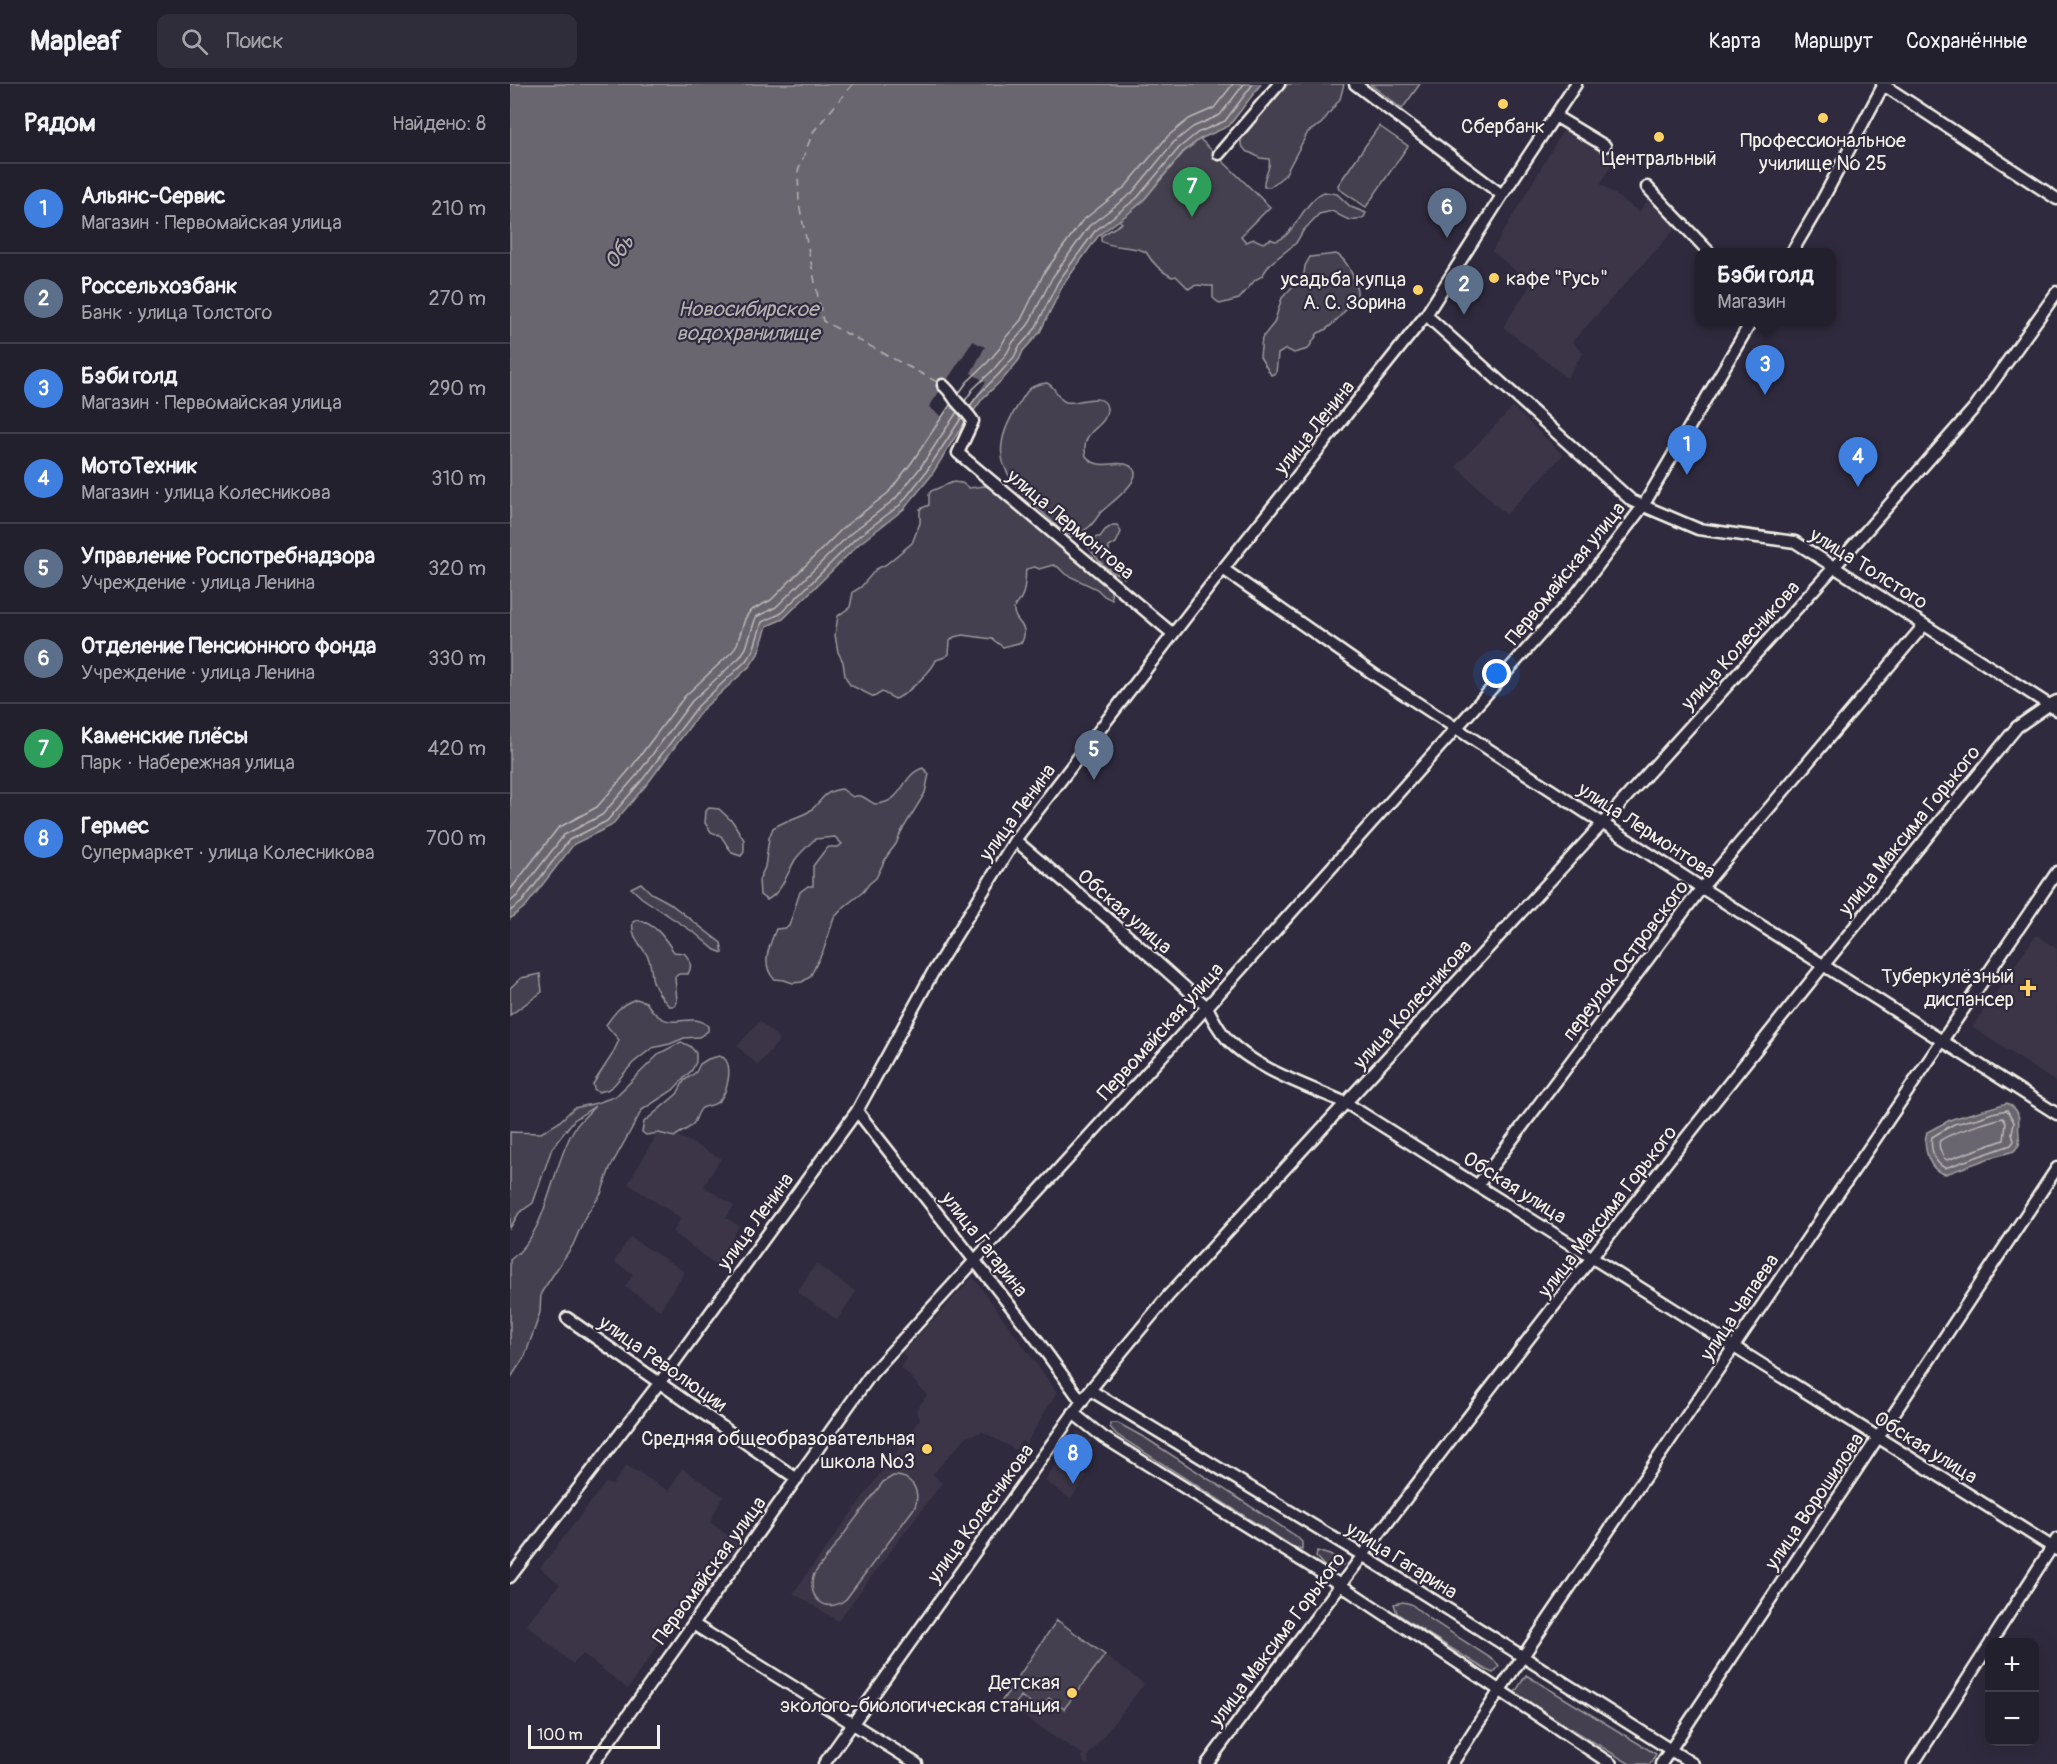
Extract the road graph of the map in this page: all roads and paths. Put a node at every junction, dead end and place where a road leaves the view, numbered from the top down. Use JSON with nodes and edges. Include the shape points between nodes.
{"nodes":[{"id":1,"x":1279,"y":84,"type":"edge"},
{"id":2,"x":1355,"y":84,"type":"edge"},
{"id":3,"x":1576,"y":84,"type":"edge"},
{"id":4,"x":1883,"y":84,"type":"edge"},
{"id":5,"x":1555,"y":116,"type":"junction"},
{"id":6,"x":1605,"y":146,"type":"dead end"},
{"id":7,"x":1219,"y":154,"type":"dead end"},
{"id":8,"x":1647,"y":187,"type":"dead end"},
{"id":9,"x":1502,"y":195,"type":"junction"},
{"id":10,"x":2057,"y":198,"type":"edge"},
{"id":11,"x":1704,"y":248,"type":"edge"},
{"id":12,"x":1794,"y":248,"type":"edge"},
{"id":13,"x":2057,"y":292,"type":"edge"},
{"id":14,"x":1426,"y":315,"type":"junction"},
{"id":15,"x":1748,"y":326,"type":"edge"},
{"id":16,"x":943,"y":385,"type":"dead end"},
{"id":17,"x":1643,"y":506,"type":"junction"},
{"id":18,"x":1834,"y":568,"type":"junction"},
{"id":19,"x":1223,"y":569,"type":"junction"},
{"id":20,"x":1924,"y":625,"type":"junction"},
{"id":21,"x":1173,"y":634,"type":"junction"},
{"id":22,"x":2054,"y":705,"type":"edge"},
{"id":23,"x":1457,"y":727,"type":"junction"},
{"id":24,"x":1603,"y":823,"type":"junction"},
{"id":25,"x":1015,"y":840,"type":"junction"},
{"id":26,"x":2057,"y":872,"type":"edge"},
{"id":27,"x":1702,"y":888,"type":"junction"},
{"id":28,"x":1822,"y":964,"type":"junction"},
{"id":29,"x":1207,"y":1007,"type":"junction"},
{"id":30,"x":1942,"y":1041,"type":"junction"},
{"id":31,"x":1346,"y":1103,"type":"junction"},
{"id":32,"x":857,"y":1111,"type":"junction"},
{"id":33,"x":2057,"y":1114,"type":"edge"},
{"id":34,"x":2057,"y":1168,"type":"edge"},
{"id":35,"x":1478,"y":1185,"type":"junction"},
{"id":36,"x":1593,"y":1258,"type":"junction"},
{"id":37,"x":975,"y":1261,"type":"junction"},
{"id":38,"x":567,"y":1318,"type":"dead end"},
{"id":39,"x":1733,"y":1347,"type":"junction"},
{"id":40,"x":660,"y":1382,"type":"junction"},
{"id":41,"x":1090,"y":1390,"type":"junction"},
{"id":42,"x":1082,"y":1402,"type":"junction"},
{"id":43,"x":1073,"y":1413,"type":"junction"},
{"id":44,"x":1877,"y":1438,"type":"junction"},
{"id":45,"x":797,"y":1479,"type":"junction"},
{"id":46,"x":2055,"y":1545,"type":"edge"},
{"id":47,"x":1362,"y":1555,"type":"junction"},
{"id":48,"x":510,"y":1577,"type":"edge"},
{"id":49,"x":1340,"y":1584,"type":"junction"},
{"id":50,"x":693,"y":1624,"type":"junction"},
{"id":51,"x":1993,"y":1638,"type":"edge"},
{"id":52,"x":1985,"y":1651,"type":"edge"},
{"id":53,"x":1522,"y":1658,"type":"junction"},
{"id":54,"x":1500,"y":1690,"type":"junction"},
{"id":55,"x":852,"y":1724,"type":"junction"},
{"id":56,"x":1670,"y":1750,"type":"junction"},
{"id":57,"x":593,"y":1764,"type":"edge"},
{"id":58,"x":824,"y":1764,"type":"edge"},
{"id":59,"x":917,"y":1764,"type":"edge"},
{"id":60,"x":1207,"y":1764,"type":"edge"},
{"id":61,"x":1452,"y":1764,"type":"edge"},
{"id":62,"x":1611,"y":1764,"type":"edge"},
{"id":63,"x":1661,"y":1764,"type":"edge"},
{"id":64,"x":1693,"y":1764,"type":"edge"},
{"id":65,"x":1913,"y":1764,"type":"edge"}],
"edges":[{"from":1,"to":7,"type":"street"},
{"from":2,"to":9,"type":"street"},
{"from":3,"to":5,"type":"street","name":"улица Ленина"},
{"from":4,"to":10,"type":"street"},
{"from":4,"to":12,"type":"street"},
{"from":5,"to":6,"type":"street"},
{"from":5,"to":9,"type":"street","name":"улица Ленина"},
{"from":8,"to":11,"type":"street"},
{"from":9,"to":14,"type":"street","name":"улица Ленина"},
{"from":13,"to":18,"type":"street","name":"улица Колесникова","via":[[1975,407]]},
{"from":14,"to":17,"type":"street","name":"улица Толстого","via":[[1632,501]]},
{"from":14,"to":19,"type":"street","name":"улица Ленина"},
{"from":15,"to":17,"type":"street","name":"Первомайская улица"},
{"from":16,"to":21,"type":"street","name":"улица Лермонтова","via":[[973,421],[958,453]]},
{"from":17,"to":18,"type":"street","name":"улица Толстого","via":[[1698,528],[1795,542]]},
{"from":17,"to":23,"type":"street","name":"Первомайская улица","via":[[1577,593]]},
{"from":18,"to":20,"type":"street","name":"улица Толстого"},
{"from":18,"to":24,"type":"street","name":"улица Колесникова"},
{"from":19,"to":21,"type":"street","name":"улица Ленина"},
{"from":19,"to":23,"type":"street","name":"улица Лермонтова","via":[[1379,678]]},
{"from":20,"to":22,"type":"street","name":"улица Толстого"},
{"from":20,"to":27,"type":"street","name":"переулок Островского"},
{"from":21,"to":25,"type":"street","name":"улица Ленина"},
{"from":22,"to":28,"type":"street","name":"улица Максима Горького","via":[[2017,727]]},
{"from":23,"to":24,"type":"street","name":"улица Лермонтова"},
{"from":23,"to":29,"type":"street","name":"Первомайская улица"},
{"from":24,"to":27,"type":"street","name":"улица Лермонтова"},
{"from":24,"to":31,"type":"street","name":"улица Колесникова"},
{"from":25,"to":29,"type":"street","name":"Обская улица"},
{"from":25,"to":32,"type":"street","name":"улица Ленина","via":[[933,974]]},
{"from":26,"to":30,"type":"street","name":"улица Чапаева"},
{"from":27,"to":28,"type":"street","name":"улица Лермонтова"},
{"from":27,"to":35,"type":"street","name":"переулок Островского"},
{"from":28,"to":30,"type":"street","name":"улица Лермонтова"},
{"from":28,"to":36,"type":"street","name":"улица Максима Горького"},
{"from":29,"to":31,"type":"street","name":"Обская улица","via":[[1228,1040],[1247,1056]]},
{"from":29,"to":37,"type":"street","name":"Первомайская улица"},
{"from":30,"to":33,"type":"street","name":"улица Лермонтова"},
{"from":30,"to":39,"type":"street","name":"улица Чапаева"},
{"from":31,"to":35,"type":"street","name":"Обская улица"},
{"from":31,"to":41,"type":"street","name":"улица Колесникова","via":[[1168,1296]]},
{"from":32,"to":37,"type":"street","name":"улица Гагарина"},
{"from":32,"to":40,"type":"street","name":"улица Ленина"},
{"from":34,"to":44,"type":"street","name":"улица Ворошилова"},
{"from":35,"to":36,"type":"street","name":"Обская улица"},
{"from":36,"to":39,"type":"street","name":"Обская улица"},
{"from":36,"to":47,"type":"street","name":"улица Максима Горького"},
{"from":37,"to":42,"type":"street","name":"улица Гагарина"},
{"from":37,"to":45,"type":"street","name":"Первомайская улица","via":[[872,1373]]},
{"from":38,"to":40,"type":"street","name":"улица Революции"},
{"from":39,"to":44,"type":"street","name":"Обская улица"},
{"from":39,"to":53,"type":"street","name":"улица Чапаева"},
{"from":40,"to":45,"type":"street","name":"улица Революции"},
{"from":40,"to":48,"type":"street","name":"улица Ленина"},
{"from":41,"to":42,"type":"street","name":"улица Колесникова"},
{"from":41,"to":47,"type":"street","name":"улица Гагарина"},
{"from":42,"to":43,"type":"street","name":"улица Колесникова"},
{"from":43,"to":49,"type":"street","via":[[1103,1437]]},
{"from":43,"to":55,"type":"street","name":"улица Колесникова"},
{"from":44,"to":46,"type":"street","name":"Обская улица"},
{"from":44,"to":56,"type":"street","name":"улица Ворошилова"},
{"from":45,"to":50,"type":"street","name":"Первомайская улица"},
{"from":46,"to":51,"type":"street"},
{"from":47,"to":49,"type":"street","name":"улица Максима Горького"},
{"from":47,"to":53,"type":"street","name":"улица Гагарина"},
{"from":49,"to":54,"type":"street"},
{"from":49,"to":60,"type":"street","name":"улица Максима Горького"},
{"from":50,"to":55,"type":"street"},
{"from":50,"to":57,"type":"street","name":"Первомайская улица"},
{"from":52,"to":65,"type":"street"},
{"from":53,"to":54,"type":"street","name":"улица Чапаева"},
{"from":53,"to":56,"type":"street","name":"улица Гагарина"},
{"from":54,"to":61,"type":"street","name":"улица Чапаева"},
{"from":54,"to":62,"type":"street"},
{"from":55,"to":58,"type":"street","name":"улица Колесникова"},
{"from":55,"to":59,"type":"street"},
{"from":56,"to":63,"type":"street","name":"улица Ворошилова"},
{"from":56,"to":64,"type":"street","name":"улица Гагарина"}]}
